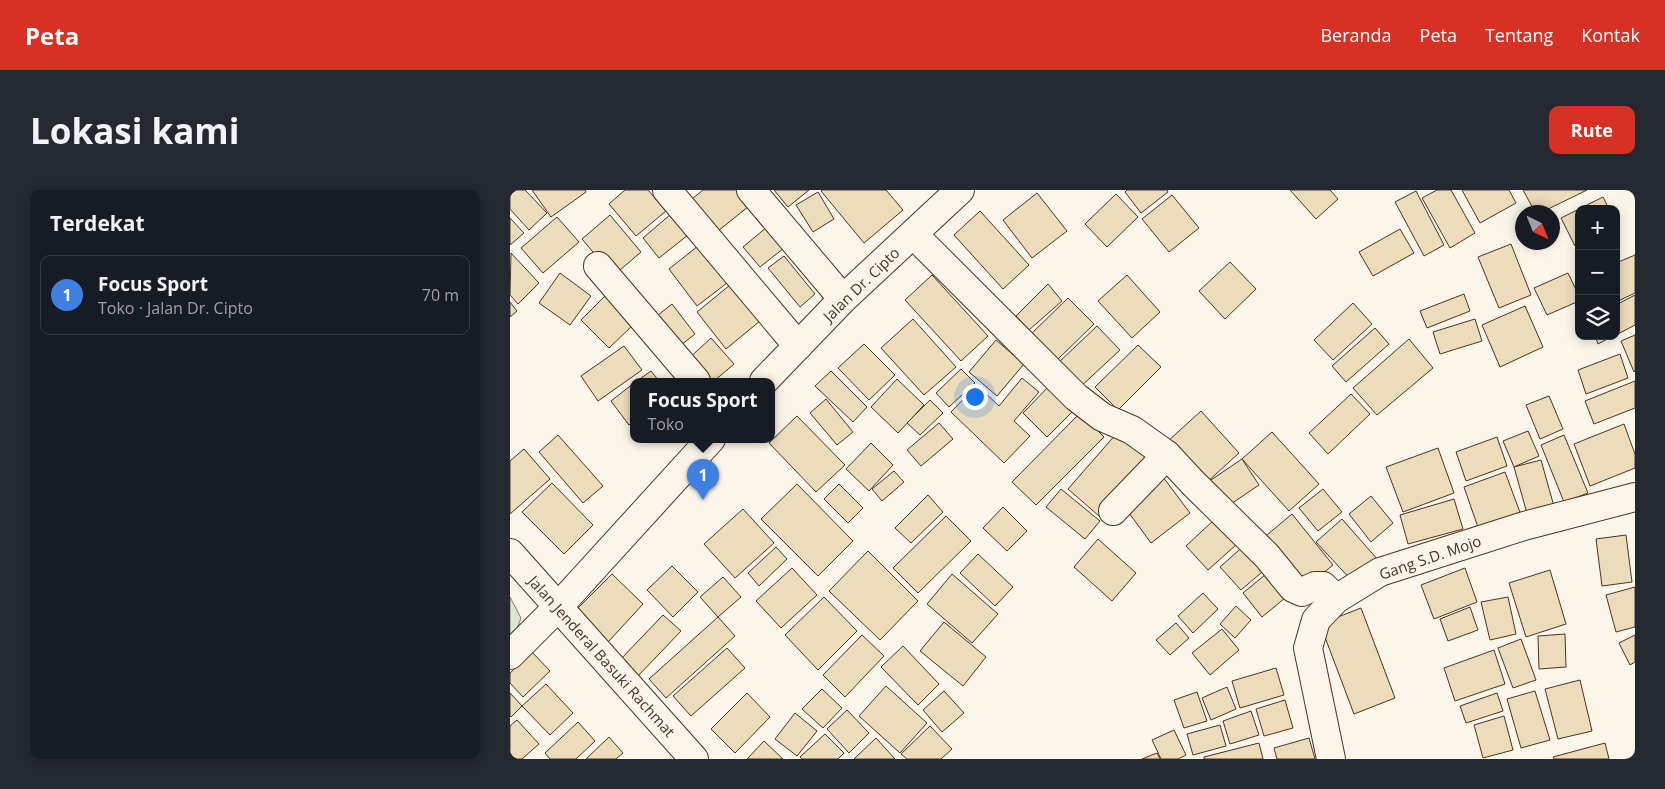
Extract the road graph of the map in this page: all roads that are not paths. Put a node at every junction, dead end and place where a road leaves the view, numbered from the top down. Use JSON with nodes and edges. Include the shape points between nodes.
{"nodes":[{"id":1,"x":668,"y":190,"type":"edge"},
{"id":2,"x":751,"y":190,"type":"edge"},
{"id":3,"x":960,"y":190,"type":"edge"},
{"id":4,"x":913,"y":234,"type":"junction"},
{"id":5,"x":598,"y":266,"type":"dead end"},
{"id":6,"x":843,"y":300,"type":"junction"},
{"id":7,"x":798,"y":346,"type":"junction"},
{"id":8,"x":693,"y":378,"type":"edge"},
{"id":9,"x":767,"y":378,"type":"edge"},
{"id":10,"x":707,"y":443,"type":"edge"},
{"id":11,"x":1167,"y":455,"type":"junction"},
{"id":12,"x":1635,"y":497,"type":"edge"},
{"id":13,"x":1112,"y":512,"type":"dead end"},
{"id":14,"x":510,"y":553,"type":"edge"},
{"id":15,"x":1336,"y":599,"type":"junction"},
{"id":16,"x":558,"y":607,"type":"junction"},
{"id":17,"x":510,"y":655,"type":"edge"},
{"id":18,"x":694,"y":759,"type":"edge"},
{"id":19,"x":1330,"y":759,"type":"edge"}],
"edges":[{"from":1,"to":7,"type":"street"},
{"from":2,"to":6,"type":"street"},
{"from":3,"to":4,"type":"street","name":"Jalan Dr. Cipto"},
{"from":4,"to":6,"type":"street","name":"Jalan Dr. Cipto"},
{"from":4,"to":11,"type":"street","via":[[1076,397],[1102,417],[1132,430]]},
{"from":5,"to":8,"type":"street"},
{"from":6,"to":7,"type":"street","name":"Jalan Dr. Cipto"},
{"from":7,"to":9,"type":"street","name":"Jalan Dr. Cipto"},
{"from":10,"to":16,"type":"street"},
{"from":11,"to":13,"type":"street"},
{"from":11,"to":15,"type":"street","via":[[1267,556],[1293,588],[1302,592],[1323,586]]},
{"from":12,"to":15,"type":"street","name":"Gang S.D. Mojo","via":[[1524,526],[1380,572]]},
{"from":14,"to":16,"type":"street","name":"Jalan Jenderal Basuki Rachmat"},
{"from":15,"to":19,"type":"street","name":"Gang S.D. Mojo","via":[[1316,620],[1308,648]]},
{"from":16,"to":17,"type":"street"},
{"from":16,"to":18,"type":"street","name":"Jalan Jenderal Basuki Rachmat"}]}
